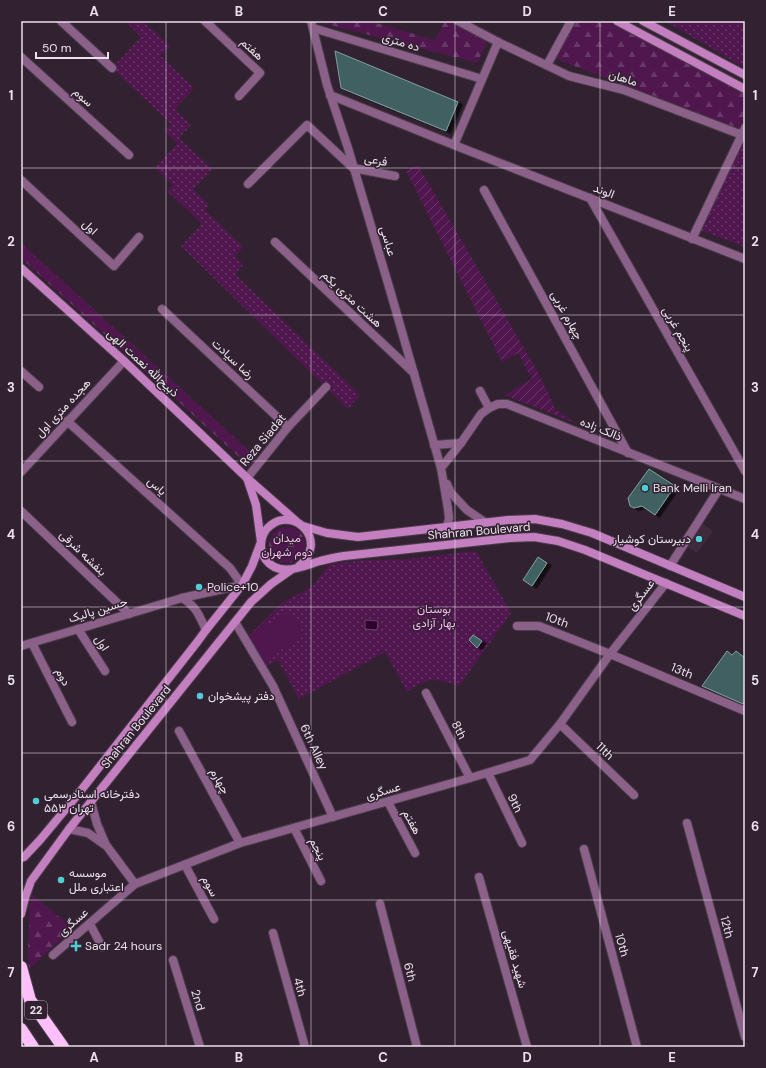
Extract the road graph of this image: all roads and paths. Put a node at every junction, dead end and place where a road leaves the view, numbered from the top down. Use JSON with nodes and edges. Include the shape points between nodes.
{"nodes":[{"id":1,"x":61,"y":21,"type":"edge"},
{"id":2,"x":205,"y":21,"type":"edge"},
{"id":3,"x":458,"y":21,"type":"edge"},
{"id":4,"x":571,"y":21,"type":"edge"},
{"id":5,"x":617,"y":21,"type":"edge"},
{"id":6,"x":643,"y":21,"type":"edge"},
{"id":7,"x":312,"y":24,"type":"edge"},
{"id":8,"x":498,"y":42,"type":"junction"},
{"id":9,"x":21,"y":57,"type":"edge"},
{"id":10,"x":547,"y":65,"type":"junction"},
{"id":11,"x":112,"y":68,"type":"dead end"},
{"id":12,"x":745,"y":75,"type":"edge"},
{"id":13,"x":482,"y":79,"type":"junction"},
{"id":14,"x":745,"y":89,"type":"edge"},
{"id":15,"x":330,"y":95,"type":"junction"},
{"id":16,"x":239,"y":96,"type":"dead end"},
{"id":17,"x":743,"y":132,"type":"edge"},
{"id":18,"x":454,"y":145,"type":"junction"},
{"id":19,"x":129,"y":155,"type":"dead end"},
{"id":20,"x":353,"y":168,"type":"junction"},
{"id":21,"x":395,"y":176,"type":"dead end"},
{"id":22,"x":21,"y":180,"type":"edge"},
{"id":23,"x":248,"y":184,"type":"dead end"},
{"id":24,"x":484,"y":190,"type":"dead end"},
{"id":25,"x":590,"y":198,"type":"junction"},
{"id":26,"x":140,"y":238,"type":"dead end"},
{"id":27,"x":692,"y":239,"type":"junction"},
{"id":28,"x":274,"y":242,"type":"dead end"},
{"id":29,"x":745,"y":259,"type":"edge"},
{"id":30,"x":21,"y":268,"type":"edge"},
{"id":31,"x":162,"y":309,"type":"dead end"},
{"id":32,"x":124,"y":361,"type":"junction"},
{"id":33,"x":21,"y":371,"type":"edge"},
{"id":34,"x":414,"y":373,"type":"junction"},
{"id":35,"x":39,"y":387,"type":"dead end"},
{"id":36,"x":326,"y":387,"type":"dead end"},
{"id":37,"x":480,"y":392,"type":"dead end"},
{"id":38,"x":489,"y":408,"type":"junction"},
{"id":39,"x":68,"y":421,"type":"junction"},
{"id":40,"x":288,"y":427,"type":"junction"},
{"id":41,"x":461,"y":443,"type":"junction"},
{"id":42,"x":434,"y":445,"type":"junction"},
{"id":43,"x":628,"y":453,"type":"junction"},
{"id":44,"x":441,"y":468,"type":"junction"},
{"id":45,"x":745,"y":471,"type":"edge"},
{"id":46,"x":21,"y":472,"type":"edge"},
{"id":47,"x":247,"y":478,"type":"junction"},
{"id":48,"x":720,"y":489,"type":"junction"},
{"id":49,"x":745,"y":500,"type":"edge"},
{"id":50,"x":21,"y":511,"type":"edge"},
{"id":51,"x":486,"y":523,"type":"junction"},
{"id":52,"x":300,"y":524,"type":"junction"},
{"id":53,"x":446,"y":527,"type":"junction"},
{"id":54,"x":261,"y":542,"type":"junction"},
{"id":55,"x":670,"y":566,"type":"junction"},
{"id":56,"x":295,"y":569,"type":"junction"},
{"id":57,"x":666,"y":583,"type":"junction"},
{"id":58,"x":242,"y":585,"type":"junction"},
{"id":59,"x":745,"y":596,"type":"edge"},
{"id":60,"x":182,"y":598,"type":"junction"},
{"id":61,"x":129,"y":614,"type":"junction"},
{"id":62,"x":745,"y":616,"type":"edge"},
{"id":63,"x":235,"y":622,"type":"junction"},
{"id":64,"x":517,"y":626,"type":"dead end"},
{"id":65,"x":78,"y":629,"type":"junction"},
{"id":66,"x":206,"y":630,"type":"junction"},
{"id":67,"x":32,"y":643,"type":"junction"},
{"id":68,"x":21,"y":646,"type":"edge"},
{"id":69,"x":610,"y":654,"type":"junction"},
{"id":70,"x":105,"y":671,"type":"dead end"},
{"id":71,"x":426,"y":693,"type":"dead end"},
{"id":72,"x":745,"y":711,"type":"edge"},
{"id":73,"x":72,"y":722,"type":"dead end"},
{"id":74,"x":560,"y":724,"type":"junction"},
{"id":75,"x":179,"y":731,"type":"dead end"},
{"id":76,"x":488,"y":773,"type":"junction"},
{"id":77,"x":470,"y":778,"type":"junction"},
{"id":78,"x":634,"y":795,"type":"dead end"},
{"id":79,"x":91,"y":802,"type":"junction"},
{"id":80,"x":388,"y":802,"type":"junction"},
{"id":81,"x":333,"y":817,"type":"junction"},
{"id":82,"x":686,"y":822,"type":"dead end"},
{"id":83,"x":294,"y":828,"type":"junction"},
{"id":84,"x":69,"y":829,"type":"junction"},
{"id":85,"x":240,"y":843,"type":"junction"},
{"id":86,"x":522,"y":843,"type":"dead end"},
{"id":87,"x":106,"y":845,"type":"junction"},
{"id":88,"x":584,"y":848,"type":"dead end"},
{"id":89,"x":415,"y":853,"type":"dead end"},
{"id":90,"x":21,"y":858,"type":"edge"},
{"id":91,"x":185,"y":865,"type":"junction"},
{"id":92,"x":479,"y":877,"type":"dead end"},
{"id":93,"x":321,"y":881,"type":"dead end"},
{"id":94,"x":135,"y":884,"type":"junction"},
{"id":95,"x":380,"y":904,"type":"dead end"},
{"id":96,"x":21,"y":914,"type":"edge"},
{"id":97,"x":214,"y":919,"type":"dead end"},
{"id":98,"x":90,"y":924,"type":"junction"},
{"id":99,"x":273,"y":933,"type":"dead end"},
{"id":100,"x":102,"y":947,"type":"dead end"},
{"id":101,"x":54,"y":955,"type":"dead end"},
{"id":102,"x":173,"y":960,"type":"dead end"},
{"id":103,"x":21,"y":967,"type":"edge"},
{"id":104,"x":25,"y":998,"type":"edge"},
{"id":105,"x":21,"y":1029,"type":"edge"},
{"id":106,"x":745,"y":1037,"type":"edge"},
{"id":107,"x":33,"y":1047,"type":"edge"},
{"id":108,"x":63,"y":1047,"type":"edge"},
{"id":109,"x":200,"y":1047,"type":"edge"},
{"id":110,"x":304,"y":1047,"type":"edge"},
{"id":111,"x":416,"y":1047,"type":"edge"},
{"id":112,"x":527,"y":1047,"type":"edge"},
{"id":113,"x":637,"y":1047,"type":"edge"}],
"edges":[{"from":1,"to":11,"type":"street"},
{"from":2,"to":16,"type":"street","name":"هفتم","via":[[260,73]]},
{"from":3,"to":8,"type":"street","name":"ماهان"},
{"from":4,"to":10,"type":"street"},
{"from":5,"to":14,"type":"street"},
{"from":6,"to":12,"type":"street"},
{"from":7,"to":13,"type":"street","name":"ده متری"},
{"from":7,"to":15,"type":"street","name":"عباسی"},
{"from":8,"to":10,"type":"street","name":"ماهان"},
{"from":8,"to":13,"type":"street"},
{"from":9,"to":19,"type":"street","name":"سوم"},
{"from":10,"to":17,"type":"street","name":"ماهان","via":[[569,76],[624,90]]},
{"from":13,"to":18,"type":"street"},
{"from":15,"to":18,"type":"street","name":"الوند"},
{"from":15,"to":20,"type":"street","name":"عباسی"},
{"from":17,"to":27,"type":"street"},
{"from":18,"to":25,"type":"street","name":"الوند"},
{"from":20,"to":21,"type":"street","name":"فرعی"},
{"from":20,"to":23,"type":"street","via":[[307,125]]},
{"from":20,"to":34,"type":"street","name":"عباسی"},
{"from":22,"to":26,"type":"street","name":"اول","via":[[114,266]]},
{"from":24,"to":43,"type":"street","name":"چهارم غربی"},
{"from":25,"to":27,"type":"street","name":"الوند"},
{"from":25,"to":45,"type":"street","name":"پنجم غربی"},
{"from":27,"to":29,"type":"street","name":"الوند"},
{"from":28,"to":34,"type":"street","name":"هشت متری یکم"},
{"from":30,"to":32,"type":"street","name":"ذبیح‌الله نعمت الهی"},
{"from":31,"to":40,"type":"street","name":"رضا سیادت"},
{"from":32,"to":39,"type":"street","name":"هجده متری اول"},
{"from":32,"to":47,"type":"street","name":"ذبیح‌الله نعمت الهی"},
{"from":33,"to":35,"type":"street"},
{"from":34,"to":42,"type":"street","name":"عباسی"},
{"from":36,"to":40,"type":"street","name":"Reza Siadat"},
{"from":37,"to":38,"type":"street"},
{"from":38,"to":41,"type":"street","via":[[481,414]]},
{"from":38,"to":43,"type":"street","name":"ذالک زاده","via":[[507,404]]},
{"from":39,"to":46,"type":"street","name":"هجده متری اول"},
{"from":39,"to":58,"type":"street","name":"یاس","via":[[230,568]]},
{"from":40,"to":47,"type":"street","name":"Reza Siadat"},
{"from":41,"to":42,"type":"street"},
{"from":41,"to":44,"type":"street"},
{"from":42,"to":44,"type":"street","name":"عباسی"},
{"from":43,"to":48,"type":"street","name":"ذالک زاده"},
{"from":44,"to":51,"type":"street","via":[[451,493],[467,510]]},
{"from":44,"to":53,"type":"street","via":[[449,518]]},
{"from":47,"to":52,"type":"street","name":"ذبیح‌الله نعمت الهی"},
{"from":47,"to":54,"type":"street","via":[[256,505]]},
{"from":48,"to":49,"type":"street","name":"ذالک زاده"},
{"from":48,"to":55,"type":"street"},
{"from":50,"to":61,"type":"street","name":"بنفشه شرقی"},
{"from":51,"to":53,"type":"street","name":"Shahran Boulevard"},
{"from":51,"to":55,"type":"street","name":"Shahran Boulevard","via":[[535,519],[562,524],[592,533]]},
{"from":52,"to":53,"type":"street","name":"Shahran Boulevard","via":[[327,533],[358,537]]},
{"from":52,"to":54,"type":"street","via":[[289,520],[274,523],[267,528]]},
{"from":52,"to":56,"type":"street","via":[[308,533],[311,548],[305,562]]},
{"from":54,"to":56,"type":"street","via":[[261,550],[269,564],[283,570]]},
{"from":54,"to":58,"type":"street","name":"Shahran Boulevard"},
{"from":55,"to":59,"type":"street","name":"Shahran Boulevard"},
{"from":56,"to":57,"type":"street","name":"Shahran Boulevard","via":[[344,556],[534,537],[558,541],[585,550]]},
{"from":56,"to":63,"type":"street","name":"Shahran Boulevard","via":[[271,584],[251,602]]},
{"from":57,"to":62,"type":"street","name":"Shahran Boulevard"},
{"from":57,"to":69,"type":"street","name":"عسگری"},
{"from":58,"to":60,"type":"street","name":"حسین پالیک"},
{"from":58,"to":66,"type":"street","name":"Shahran Boulevard"},
{"from":60,"to":61,"type":"street","name":"حسین پالیک"},
{"from":60,"to":66,"type":"street","via":[[190,602],[198,612]]},
{"from":61,"to":65,"type":"street","name":"حسین پالیک"},
{"from":63,"to":79,"type":"street","name":"Shahran Boulevard"},
{"from":63,"to":81,"type":"street","name":"6th Alley","via":[[273,686]]},
{"from":64,"to":69,"type":"street","name":"10th","via":[[539,626]]},
{"from":65,"to":67,"type":"street","name":"حسین پالیک"},
{"from":65,"to":70,"type":"street","name":"اول"},
{"from":66,"to":90,"type":"street","name":"Shahran Boulevard","via":[[75,798],[40,840]]},
{"from":67,"to":68,"type":"street","name":"حسین پالیک"},
{"from":67,"to":73,"type":"street","name":"دوم"},
{"from":69,"to":72,"type":"street","name":"13th"},
{"from":69,"to":74,"type":"street","name":"عسگری"},
{"from":71,"to":77,"type":"street","name":"8th"},
{"from":74,"to":76,"type":"street","name":"عسگری","via":[[530,760]]},
{"from":74,"to":78,"type":"street","name":"11th"},
{"from":75,"to":85,"type":"street","name":"چهارم"},
{"from":76,"to":77,"type":"street","name":"عسگری"},
{"from":76,"to":86,"type":"street","name":"9th"},
{"from":77,"to":80,"type":"street","name":"عسگری"},
{"from":79,"to":84,"type":"street","name":"Shahran Boulevard"},
{"from":79,"to":87,"type":"street"},
{"from":80,"to":81,"type":"street","name":"عسگری"},
{"from":80,"to":89,"type":"street","name":"هفتم"},
{"from":81,"to":83,"type":"street","name":"عسگری"},
{"from":82,"to":106,"type":"street","name":"12th"},
{"from":83,"to":85,"type":"street","name":"عسگری"},
{"from":83,"to":93,"type":"street","name":"پنجم"},
{"from":84,"to":87,"type":"street","via":[[88,833]]},
{"from":84,"to":96,"type":"street","name":"Shahran Boulevard","via":[[31,881]]},
{"from":85,"to":91,"type":"street","name":"عسگری"},
{"from":87,"to":94,"type":"street"},
{"from":88,"to":113,"type":"street","name":"10th"},
{"from":91,"to":94,"type":"street","name":"عسگری"},
{"from":91,"to":97,"type":"street","name":"سوم"},
{"from":92,"to":112,"type":"street","name":"شهید فقیهی"},
{"from":94,"to":98,"type":"street","name":"عسگری"},
{"from":95,"to":111,"type":"street","name":"6th"},
{"from":98,"to":100,"type":"street"},
{"from":98,"to":101,"type":"street","name":"عسگری"},
{"from":99,"to":110,"type":"street","name":"4th"},
{"from":102,"to":109,"type":"street","name":"2nd"},
{"from":103,"to":104,"type":"highway","number":"22"},
{"from":104,"to":108,"type":"highway","number":"22"},
{"from":105,"to":107,"type":"highway","number":"22"}]}
